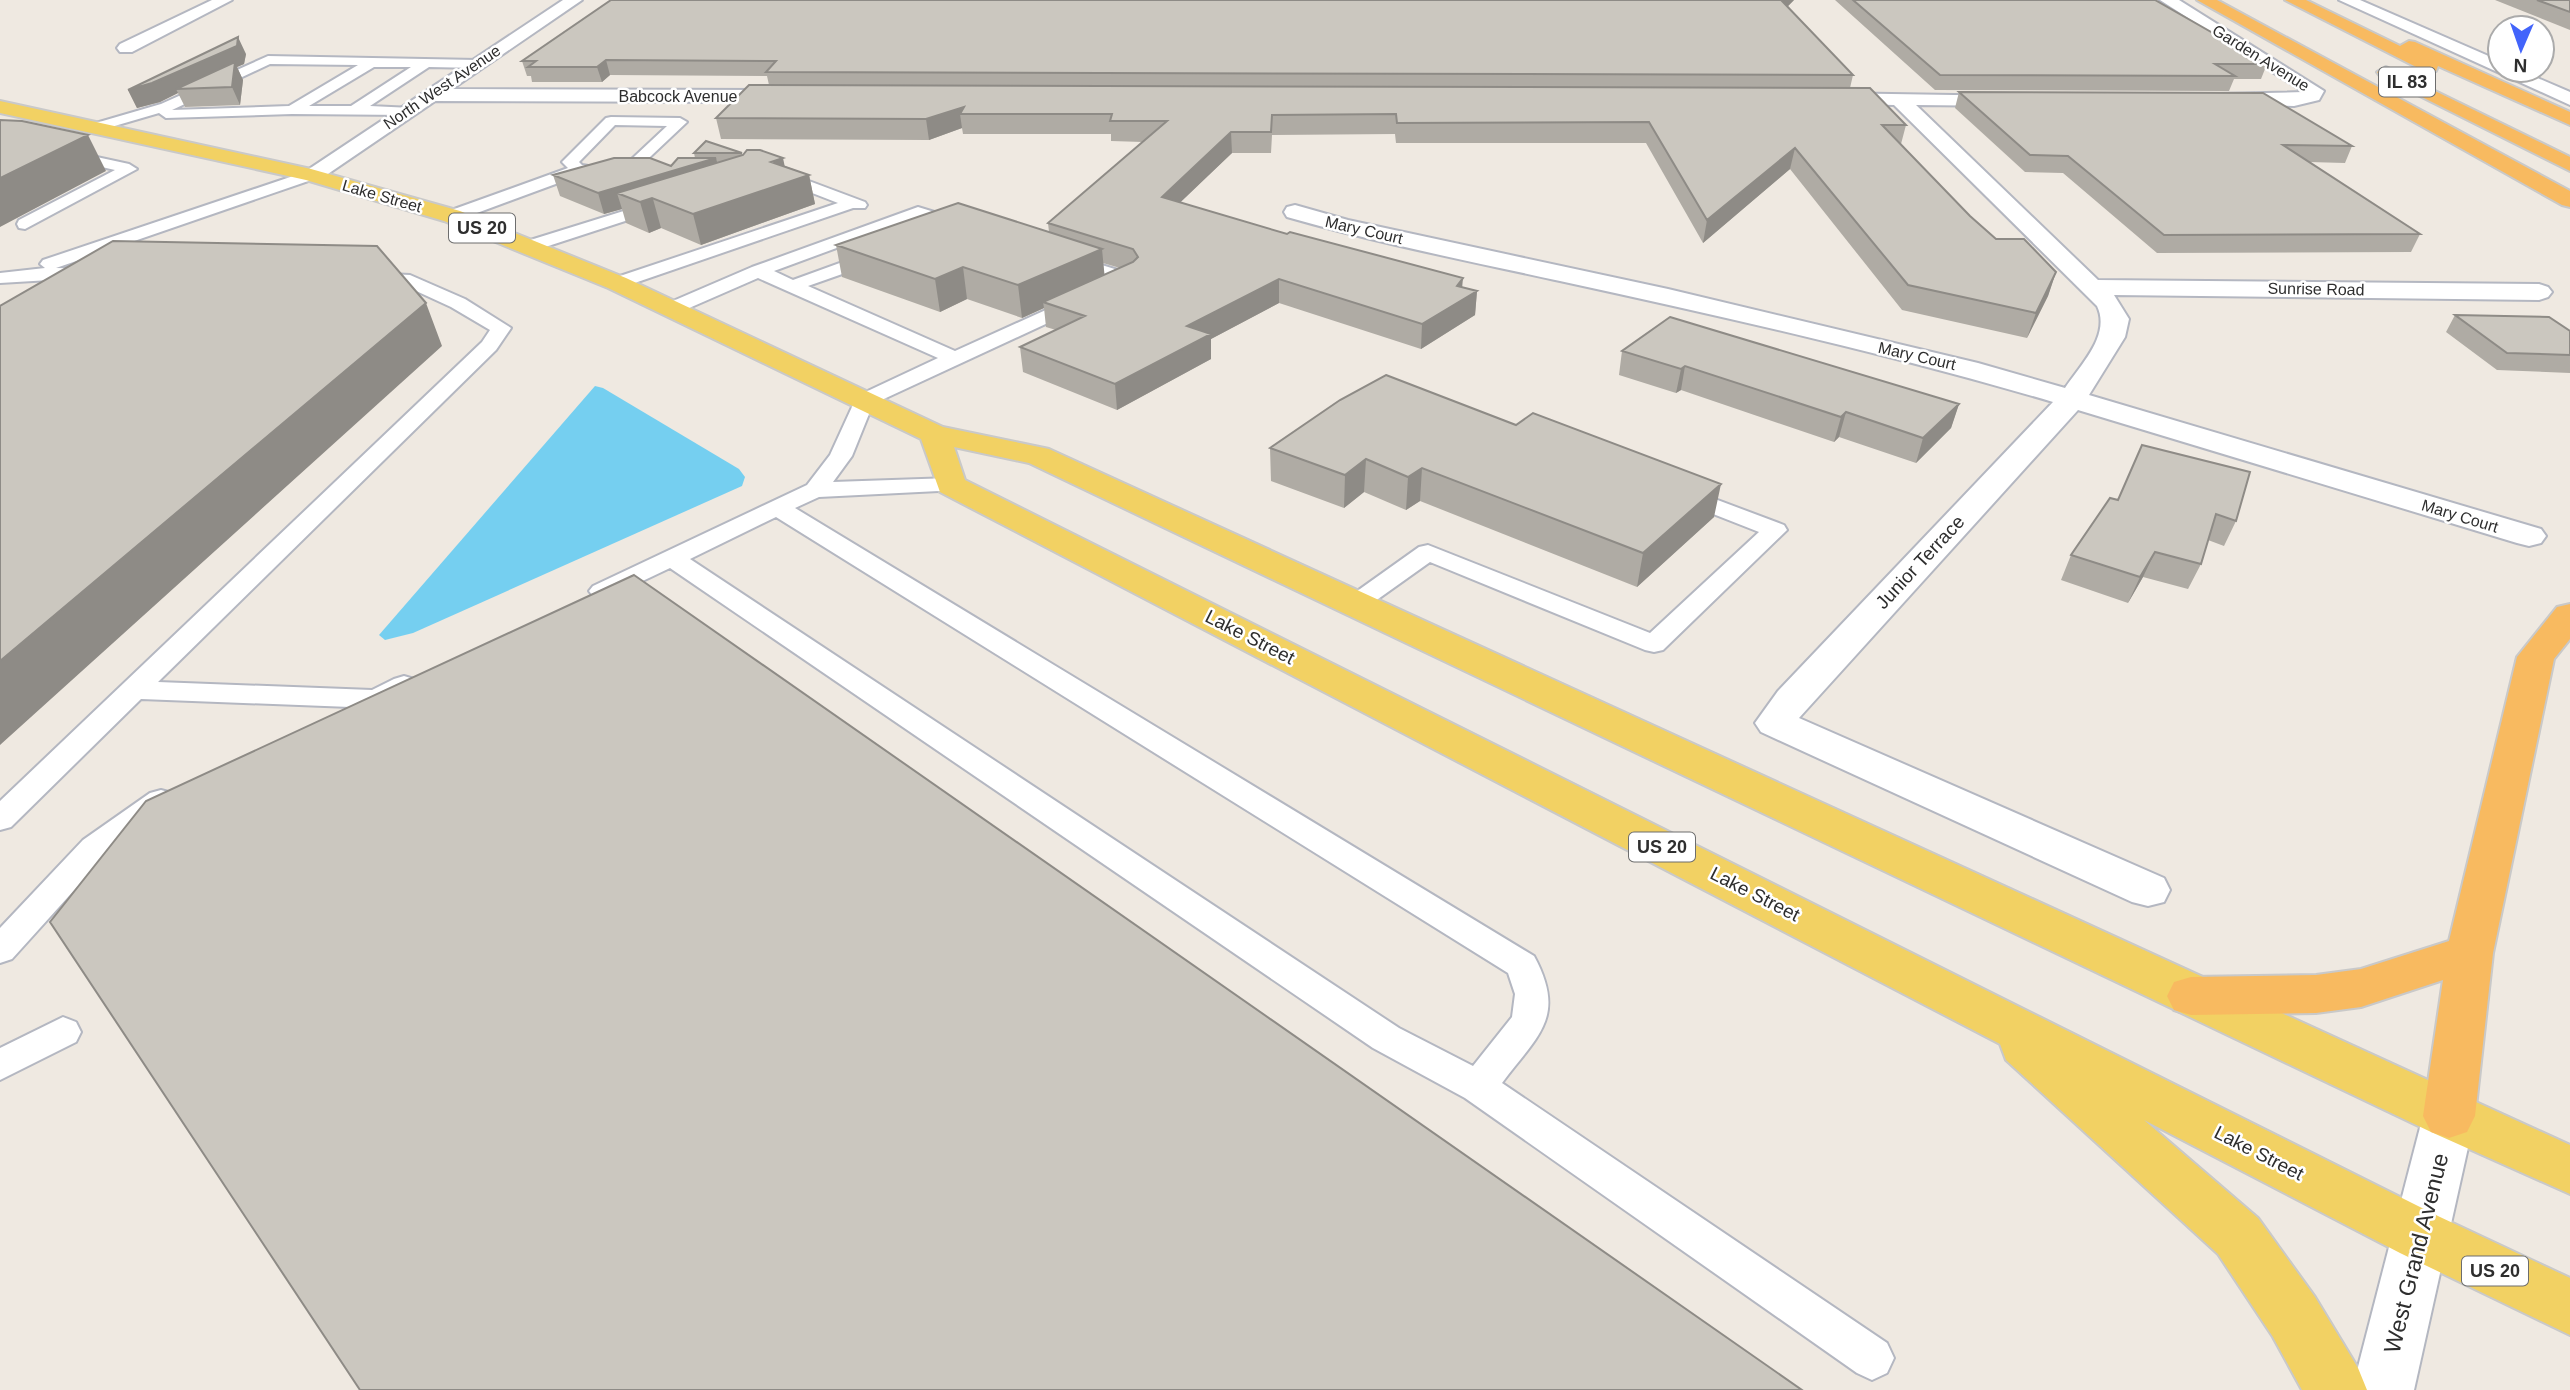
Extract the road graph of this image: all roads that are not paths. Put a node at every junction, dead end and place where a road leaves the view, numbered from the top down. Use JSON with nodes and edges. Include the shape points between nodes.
{"nodes":[{"id":1,"x":224,"y":0,"type":"edge"},
{"id":2,"x":574,"y":0,"type":"edge"},
{"id":3,"x":2168,"y":0,"type":"edge"},
{"id":4,"x":2205,"y":0,"type":"edge"},
{"id":5,"x":2293,"y":0,"type":"edge"},
{"id":6,"x":2305,"y":0,"type":"edge"},
{"id":7,"x":2347,"y":0,"type":"edge"},
{"id":8,"x":126,"y":48,"type":"dead end"},
{"id":9,"x":2486,"y":62,"type":"edge"},
{"id":10,"x":370,"y":63,"type":"junction"},
{"id":11,"x":427,"y":64,"type":"junction"},
{"id":12,"x":477,"y":64,"type":"junction"},
{"id":13,"x":2375,"y":66,"type":"dead end"},
{"id":14,"x":2536,"y":84,"type":"edge"},
{"id":15,"x":430,"y":95,"type":"junction"},
{"id":16,"x":808,"y":96,"type":"edge"},
{"id":17,"x":1816,"y":99,"type":"edge"},
{"id":18,"x":2570,"y":99,"type":"edge"},
{"id":19,"x":1899,"y":100,"type":"junction"},
{"id":20,"x":2036,"y":100,"type":"edge"},
{"id":21,"x":2199,"y":100,"type":"edge"},
{"id":22,"x":2389,"y":102,"type":"junction"},
{"id":23,"x":0,"y":107,"type":"edge"},
{"id":24,"x":169,"y":110,"type":"junction"},
{"id":25,"x":292,"y":110,"type":"junction"},
{"id":26,"x":353,"y":111,"type":"junction"},
{"id":27,"x":407,"y":111,"type":"junction"},
{"id":28,"x":2570,"y":119,"type":"edge"},
{"id":29,"x":103,"y":130,"type":"junction"},
{"id":30,"x":2570,"y":135,"type":"edge"},
{"id":31,"x":0,"y":140,"type":"edge"},
{"id":32,"x":2570,"y":165,"type":"edge"},
{"id":33,"x":578,"y":170,"type":"junction"},
{"id":34,"x":616,"y":170,"type":"junction"},
{"id":35,"x":654,"y":170,"type":"edge"},
{"id":36,"x":760,"y":172,"type":"edge"},
{"id":37,"x":311,"y":175,"type":"junction"},
{"id":38,"x":676,"y":200,"type":"edge"},
{"id":39,"x":2570,"y":200,"type":"edge"},
{"id":40,"x":853,"y":203,"type":"junction"},
{"id":41,"x":1295,"y":212,"type":"dead end"},
{"id":42,"x":910,"y":215,"type":"junction"},
{"id":43,"x":452,"y":216,"type":"junction"},
{"id":44,"x":2570,"y":218,"type":"edge"},
{"id":45,"x":25,"y":224,"type":"dead end"},
{"id":46,"x":936,"y":235,"type":"edge"},
{"id":47,"x":530,"y":246,"type":"junction"},
{"id":48,"x":887,"y":252,"type":"edge"},
{"id":49,"x":1051,"y":255,"type":"edge"},
{"id":50,"x":758,"y":271,"type":"junction"},
{"id":51,"x":110,"y":273,"type":"edge"},
{"id":52,"x":342,"y":276,"type":"edge"},
{"id":53,"x":1,"y":278,"type":"edge"},
{"id":54,"x":617,"y":283,"type":"junction"},
{"id":55,"x":789,"y":287,"type":"junction"},
{"id":56,"x":2092,"y":287,"type":"junction"},
{"id":57,"x":2539,"y":292,"type":"dead end"},
{"id":58,"x":673,"y":308,"type":"junction"},
{"id":59,"x":954,"y":358,"type":"junction"},
{"id":60,"x":864,"y":400,"type":"junction"},
{"id":61,"x":2071,"y":400,"type":"junction"},
{"id":62,"x":934,"y":434,"type":"junction"},
{"id":63,"x":951,"y":485,"type":"junction"},
{"id":64,"x":1664,"y":487,"type":"edge"},
{"id":65,"x":814,"y":490,"type":"junction"},
{"id":66,"x":778,"y":508,"type":"junction"},
{"id":67,"x":2529,"y":536,"type":"dead end"},
{"id":68,"x":672,"y":558,"type":"junction"},
{"id":69,"x":586,"y":599,"type":"edge"},
{"id":70,"x":1355,"y":604,"type":"junction"},
{"id":71,"x":2570,"y":615,"type":"edge"},
{"id":72,"x":425,"y":675,"type":"edge"},
{"id":73,"x":133,"y":690,"type":"junction"},
{"id":74,"x":376,"y":699,"type":"junction"},
{"id":75,"x":312,"y":727,"type":"edge"},
{"id":76,"x":191,"y":785,"type":"edge"},
{"id":77,"x":0,"y":819,"type":"edge"},
{"id":78,"x":2148,"y":890,"type":"dead end"},
{"id":79,"x":0,"y":950,"type":"edge"},
{"id":80,"x":2470,"y":953,"type":"junction"},
{"id":81,"x":2191,"y":996,"type":"junction"},
{"id":82,"x":1986,"y":1012,"type":"junction"},
{"id":83,"x":63,"y":1032,"type":"dead end"},
{"id":84,"x":0,"y":1065,"type":"edge"},
{"id":85,"x":1478,"y":1087,"type":"junction"},
{"id":86,"x":2449,"y":1116,"type":"junction"},
{"id":87,"x":2570,"y":1170,"type":"edge"},
{"id":88,"x":2420,"y":1236,"type":"junction"},
{"id":89,"x":2570,"y":1307,"type":"edge"},
{"id":90,"x":1872,"y":1357,"type":"dead end"},
{"id":91,"x":2336,"y":1390,"type":"edge"},
{"id":92,"x":2383,"y":1390,"type":"edge"}],
"edges":[{"from":1,"to":8,"type":"street"},
{"from":2,"to":12,"type":"street","name":"North West Avenue"},
{"from":3,"to":21,"type":"street","name":"Garden Avenue","via":[[2315,91],[2294,100]]},
{"from":4,"to":22,"type":"highway"},
{"from":5,"to":30,"type":"highway","number":"IL 83"},
{"from":6,"to":28,"type":"highway"},
{"from":7,"to":9,"type":"street"},
{"from":10,"to":11,"type":"lane"},
{"from":10,"to":24,"type":"lane","via":[[268,60]]},
{"from":10,"to":25,"type":"lane"},
{"from":11,"to":12,"type":"lane"},
{"from":11,"to":26,"type":"lane"},
{"from":12,"to":15,"type":"street","name":"North West Avenue"},
{"from":13,"to":32,"type":"highway","number":"IL 83"},
{"from":14,"to":18,"type":"street"},
{"from":15,"to":16,"type":"street","name":"Babcock Avenue"},
{"from":15,"to":27,"type":"street","name":"North West Avenue"},
{"from":17,"to":19,"type":"street"},
{"from":19,"to":20,"type":"street"},
{"from":19,"to":56,"type":"street","name":"Junior Terrace"},
{"from":22,"to":39,"type":"highway"},
{"from":22,"to":44,"type":"highway","via":[[2480,167]]},
{"from":23,"to":29,"type":"main road","name":"Lake Street","number":"US 20"},
{"from":24,"to":25,"type":"lane"},
{"from":24,"to":29,"type":"lane"},
{"from":25,"to":26,"type":"lane"},
{"from":26,"to":27,"type":"lane"},
{"from":27,"to":37,"type":"street","name":"North West Avenue"},
{"from":29,"to":37,"type":"main road","name":"Lake Street","number":"US 20"},
{"from":31,"to":45,"type":"lane","via":[[129,169]]},
{"from":33,"to":34,"type":"lane"},
{"from":33,"to":34,"type":"lane","via":[[570,162],[611,121],[680,121]]},
{"from":33,"to":43,"type":"lane"},
{"from":34,"to":35,"type":"lane"},
{"from":36,"to":40,"type":"lane"},
{"from":37,"to":43,"type":"main road","name":"Lake Street","number":"US 20"},
{"from":37,"to":53,"type":"lane"},
{"from":38,"to":47,"type":"lane"},
{"from":40,"to":42,"type":"lane"},
{"from":40,"to":54,"type":"lane"},
{"from":41,"to":61,"type":"street","name":"Mary Court","via":[[1965,368]]},
{"from":42,"to":46,"type":"lane","via":[[967,228]]},
{"from":42,"to":50,"type":"lane"},
{"from":43,"to":47,"type":"main road","name":"Lake Street","number":"US 20"},
{"from":47,"to":54,"type":"main road","name":"Lake Street","number":"US 20"},
{"from":48,"to":55,"type":"lane"},
{"from":49,"to":59,"type":"lane","via":[[1128,279]]},
{"from":50,"to":55,"type":"lane"},
{"from":50,"to":58,"type":"lane"},
{"from":51,"to":53,"type":"lane"},
{"from":52,"to":73,"type":"lane","via":[[404,279],[501,328],[489,346]]},
{"from":54,"to":58,"type":"main road","name":"Lake Street","number":"US 20"},
{"from":55,"to":59,"type":"lane"},
{"from":56,"to":57,"type":"street","name":"Sunrise Road"},
{"from":56,"to":61,"type":"street","name":"Junior Terrace","via":[[2116,319],[2112,337]]},
{"from":58,"to":60,"type":"main road","name":"Lake Street","number":"US 20"},
{"from":59,"to":60,"type":"lane"},
{"from":60,"to":62,"type":"main road","name":"Lake Street","number":"US 20"},
{"from":60,"to":65,"type":"lane","via":[[841,456]]},
{"from":61,"to":67,"type":"street","name":"Mary Court"},
{"from":61,"to":78,"type":"street","name":"Junior Terrace","via":[[1792,699],[1775,723]]},
{"from":62,"to":63,"type":"main road"},
{"from":62,"to":70,"type":"main road","name":"Lake Street","number":"US 20","via":[[1038,456]]},
{"from":63,"to":65,"type":"lane"},
{"from":63,"to":82,"type":"main road","name":"Lake Street","number":"US 20"},
{"from":64,"to":70,"type":"lane","via":[[1775,530],[1654,644],[1428,552]]},
{"from":65,"to":66,"type":"lane"},
{"from":66,"to":68,"type":"lane"},
{"from":66,"to":85,"type":"lane","via":[[1522,965],[1533,994],[1529,1021]]},
{"from":68,"to":69,"type":"lane"},
{"from":68,"to":85,"type":"lane","via":[[1386,1038]]},
{"from":70,"to":81,"type":"main road","name":"Lake Street","number":"US 20"},
{"from":71,"to":80,"type":"highway","via":[[2536,657]]},
{"from":72,"to":74,"type":"lane"},
{"from":73,"to":74,"type":"lane"},
{"from":73,"to":77,"type":"lane"},
{"from":74,"to":75,"type":"lane"},
{"from":76,"to":79,"type":"lane","via":[[156,802],[94,848]]},
{"from":80,"to":81,"type":"highway","via":[[2361,988],[2316,994]]},
{"from":80,"to":86,"type":"highway"},
{"from":81,"to":86,"type":"main road","name":"Lake Street","number":"US 20"},
{"from":82,"to":88,"type":"main road","name":"Lake Street","number":"US 20"},
{"from":82,"to":91,"type":"main road","via":[[2238,1236],[2294,1317]]},
{"from":83,"to":84,"type":"lane"},
{"from":85,"to":90,"type":"lane"},
{"from":86,"to":87,"type":"main road","name":"Lake Street","number":"US 20"},
{"from":86,"to":88,"type":"street","name":"West Grand Avenue"},
{"from":88,"to":89,"type":"main road","name":"Lake Street","number":"US 20"},
{"from":88,"to":92,"type":"street","name":"West Grand Avenue"}]}
